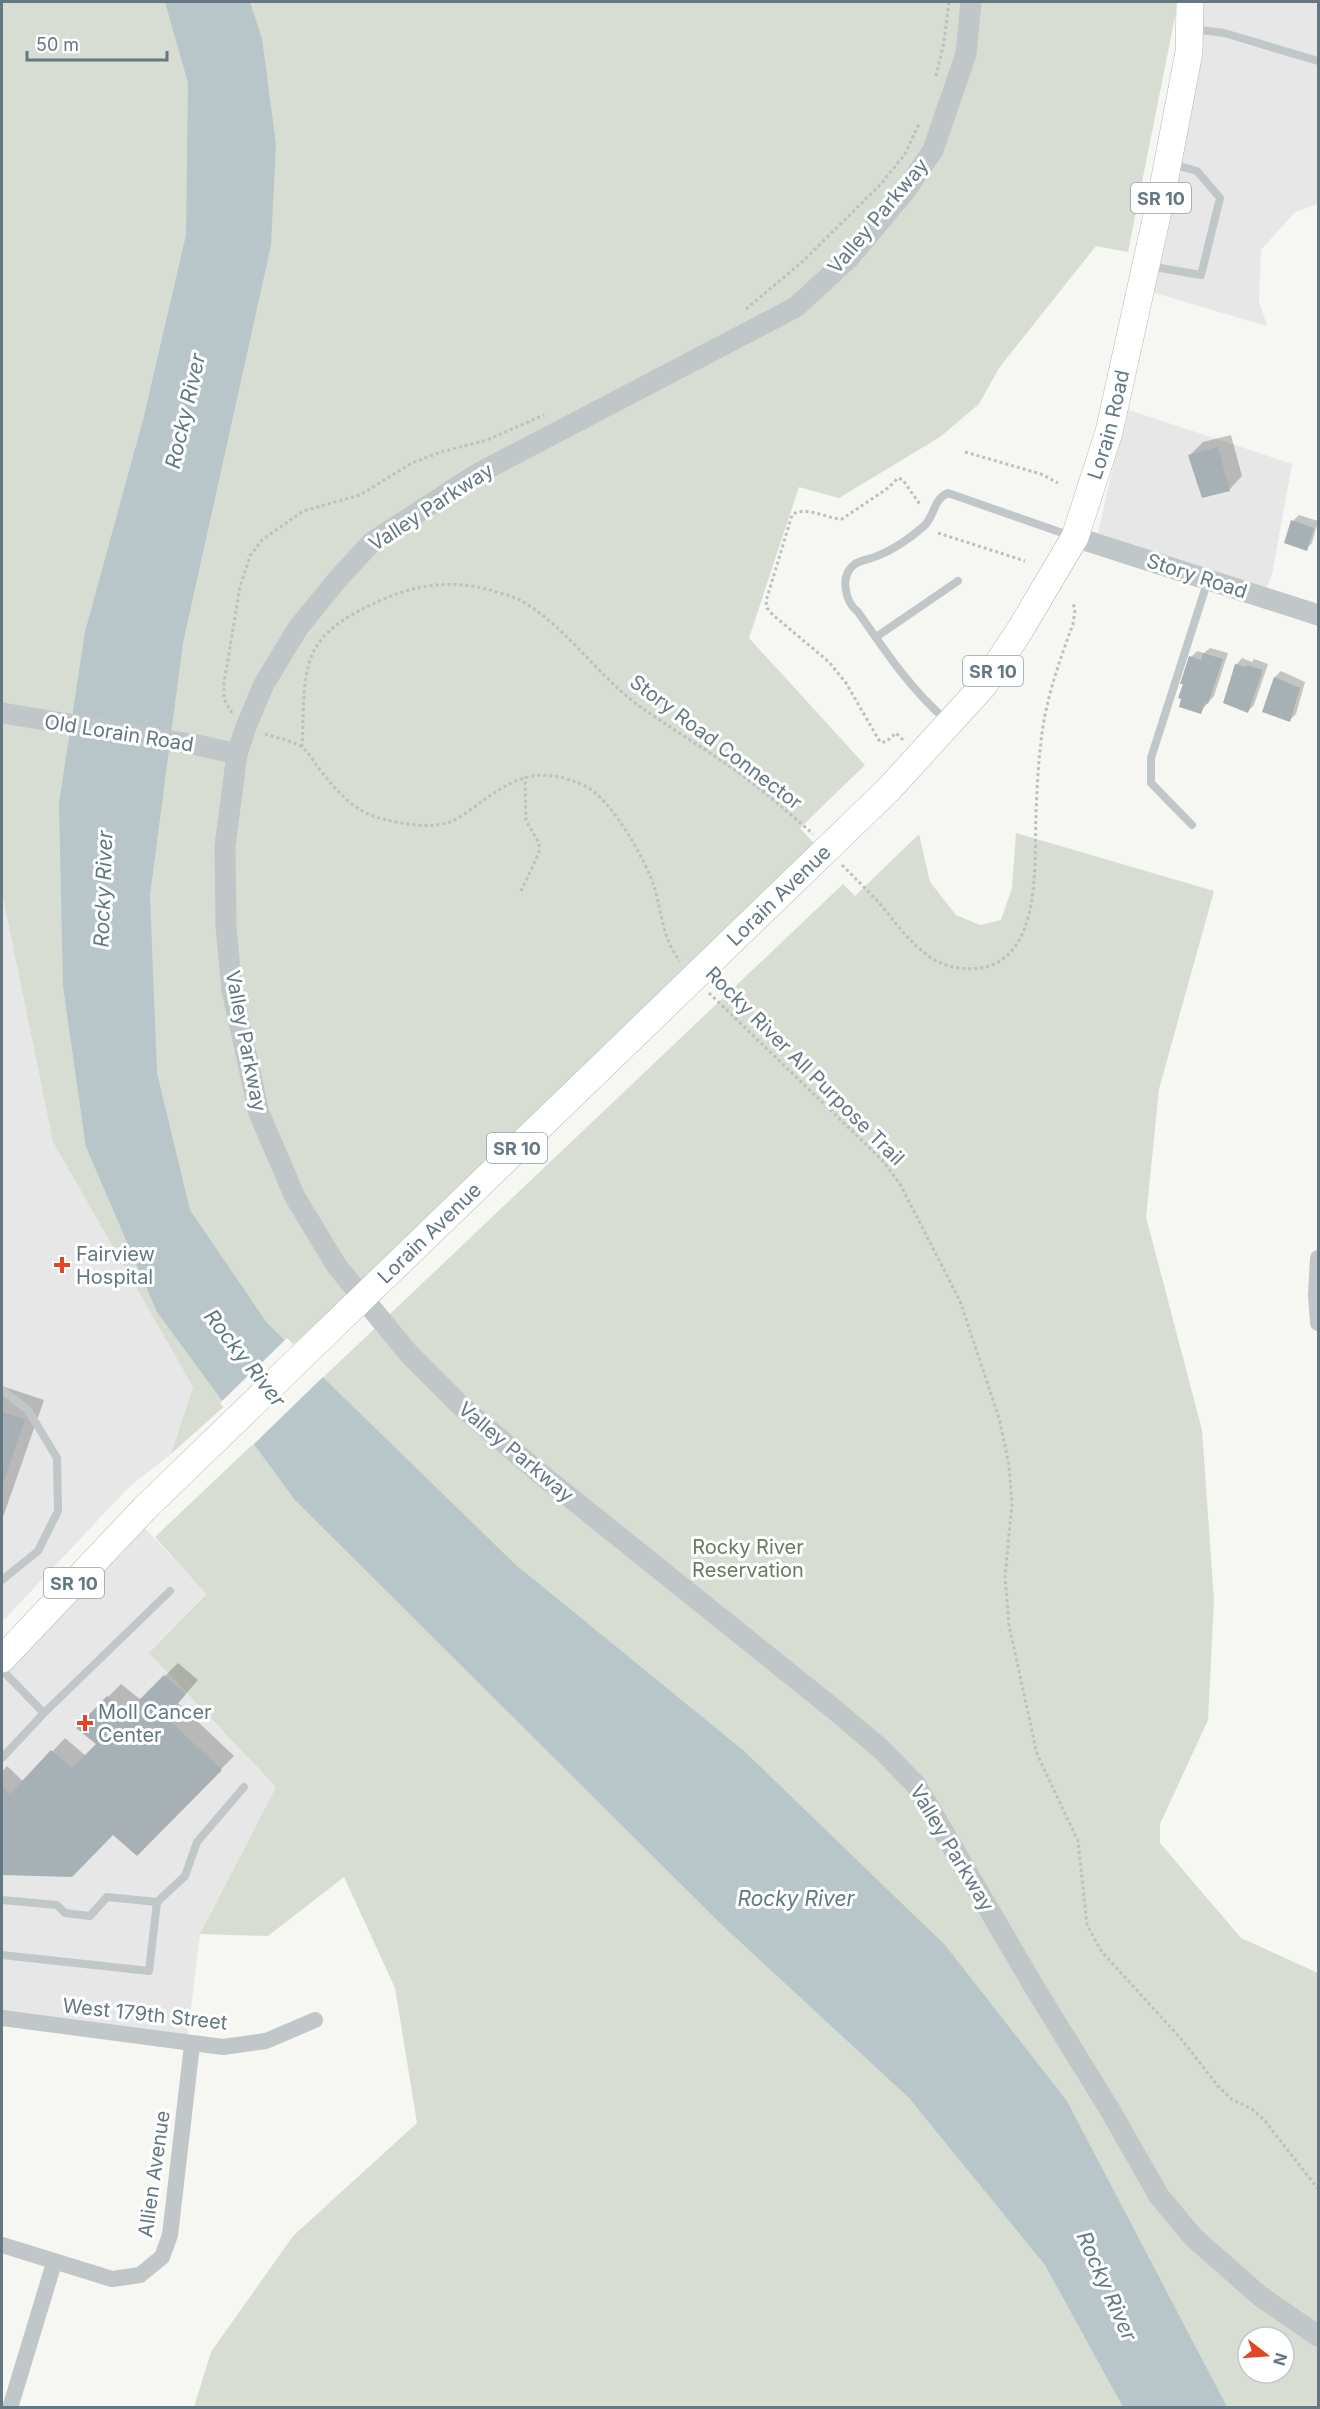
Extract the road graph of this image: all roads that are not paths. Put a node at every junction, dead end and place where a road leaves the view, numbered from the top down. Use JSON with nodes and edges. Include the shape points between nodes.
{"nodes":[{"id":1,"x":971,"y":2,"type":"edge"},
{"id":2,"x":1190,"y":2,"type":"edge"},
{"id":3,"x":1190,"y":28,"type":"junction"},
{"id":4,"x":1318,"y":62,"type":"edge"},
{"id":5,"x":1168,"y":163,"type":"junction"},
{"id":6,"x":1146,"y":265,"type":"junction"},
{"id":7,"x":1075,"y":537,"type":"junction"},
{"id":8,"x":1208,"y":579,"type":"junction"},
{"id":9,"x":958,"y":581,"type":"dead end"},
{"id":10,"x":1318,"y":615,"type":"edge"},
{"id":11,"x":876,"y":637,"type":"junction"},
{"id":12,"x":2,"y":713,"type":"edge"},
{"id":13,"x":949,"y":723,"type":"junction"},
{"id":14,"x":237,"y":754,"type":"junction"},
{"id":15,"x":889,"y":789,"type":"joint"},
{"id":16,"x":1192,"y":825,"type":"dead end"},
{"id":17,"x":1318,"y":1258,"type":"edge"},
{"id":18,"x":1318,"y":1323,"type":"edge"},
{"id":19,"x":2,"y":1390,"type":"edge"},
{"id":20,"x":2,"y":1580,"type":"edge"},
{"id":21,"x":170,"y":1591,"type":"dead end"},
{"id":22,"x":2,"y":1659,"type":"edge"},
{"id":23,"x":2,"y":1670,"type":"edge"},
{"id":24,"x":44,"y":1713,"type":"junction"},
{"id":25,"x":2,"y":1758,"type":"edge"},
{"id":26,"x":244,"y":1787,"type":"dead end"},
{"id":27,"x":2,"y":1900,"type":"edge"},
{"id":28,"x":157,"y":1902,"type":"junction"},
{"id":29,"x":2,"y":1955,"type":"edge"},
{"id":30,"x":2,"y":2018,"type":"edge"},
{"id":31,"x":315,"y":2020,"type":"dead end"},
{"id":32,"x":192,"y":2045,"type":"junction"},
{"id":33,"x":2,"y":2245,"type":"edge"},
{"id":34,"x":54,"y":2263,"type":"junction"},
{"id":35,"x":1318,"y":2336,"type":"edge"},
{"id":36,"x":10,"y":2408,"type":"edge"}],
"edges":[{"from":1,"to":14,"type":"street","name":"Valley Parkway","via":[[966,54],[933,150],[906,190],[850,256],[796,307],[477,474],[372,542],[298,628],[264,684]]},
{"from":2,"to":3,"type":"main road","name":"Lorain Road","number":"SR 10"},
{"from":3,"to":4,"type":"lane","via":[[1224,33]]},
{"from":3,"to":5,"type":"main road","name":"Lorain Road","number":"SR 10"},
{"from":5,"to":6,"type":"main road","name":"Lorain Road","number":"SR 10"},
{"from":5,"to":6,"type":"lane","via":[[1197,171],[1220,198],[1201,275]]},
{"from":6,"to":7,"type":"main road","name":"Lorain Road","number":"SR 10","via":[[1109,432]]},
{"from":7,"to":8,"type":"street","name":"Story Road"},
{"from":7,"to":11,"type":"lane","via":[[948,493],[942,495],[926,525],[880,555],[854,564],[848,572],[845,587],[849,601]]},
{"from":7,"to":13,"type":"main road","name":"Lorain Road","number":"SR 10","via":[[1001,658]]},
{"from":8,"to":10,"type":"street","name":"Story Road"},
{"from":8,"to":16,"type":"lane","via":[[1149,771],[1151,783]]},
{"from":9,"to":11,"type":"lane"},
{"from":11,"to":13,"type":"lane","via":[[903,676]]},
{"from":12,"to":14,"type":"street","name":"Old Lorain Road"},
{"from":13,"to":15,"type":"main road","name":"Lorain Road","number":"SR 10"},
{"from":14,"to":35,"type":"street","name":"Valley Parkway","via":[[225,846],[232,990],[259,1113],[295,1197],[336,1265],[409,1354],[460,1405],[537,1472],[836,1710],[916,1785],[1159,2196],[1194,2238],[1260,2296]]},
{"from":15,"to":22,"type":"main road","name":"Lorain Avenue","number":"SR 10","bridge":true,"via":[[146,1507]]},
{"from":17,"to":18,"type":"street"},
{"from":19,"to":20,"type":"lane","via":[[28,1410],[57,1458],[58,1511],[38,1551]]},
{"from":21,"to":24,"type":"lane"},
{"from":23,"to":24,"type":"lane"},
{"from":24,"to":25,"type":"lane"},
{"from":26,"to":28,"type":"lane","via":[[197,1842],[185,1876]]},
{"from":27,"to":28,"type":"lane","via":[[57,1905],[64,1913],[90,1916],[107,1897]]},
{"from":28,"to":29,"type":"lane","via":[[149,1971]]},
{"from":30,"to":32,"type":"street","name":"West 179th Street"},
{"from":31,"to":32,"type":"street","name":"West 179th Street","via":[[266,2041],[223,2047]]},
{"from":32,"to":34,"type":"street","name":"Allien Avenue","via":[[170,2235],[162,2257],[140,2275],[112,2279]]},
{"from":33,"to":34,"type":"street","name":"Allien Avenue"},
{"from":34,"to":36,"type":"street"}]}
